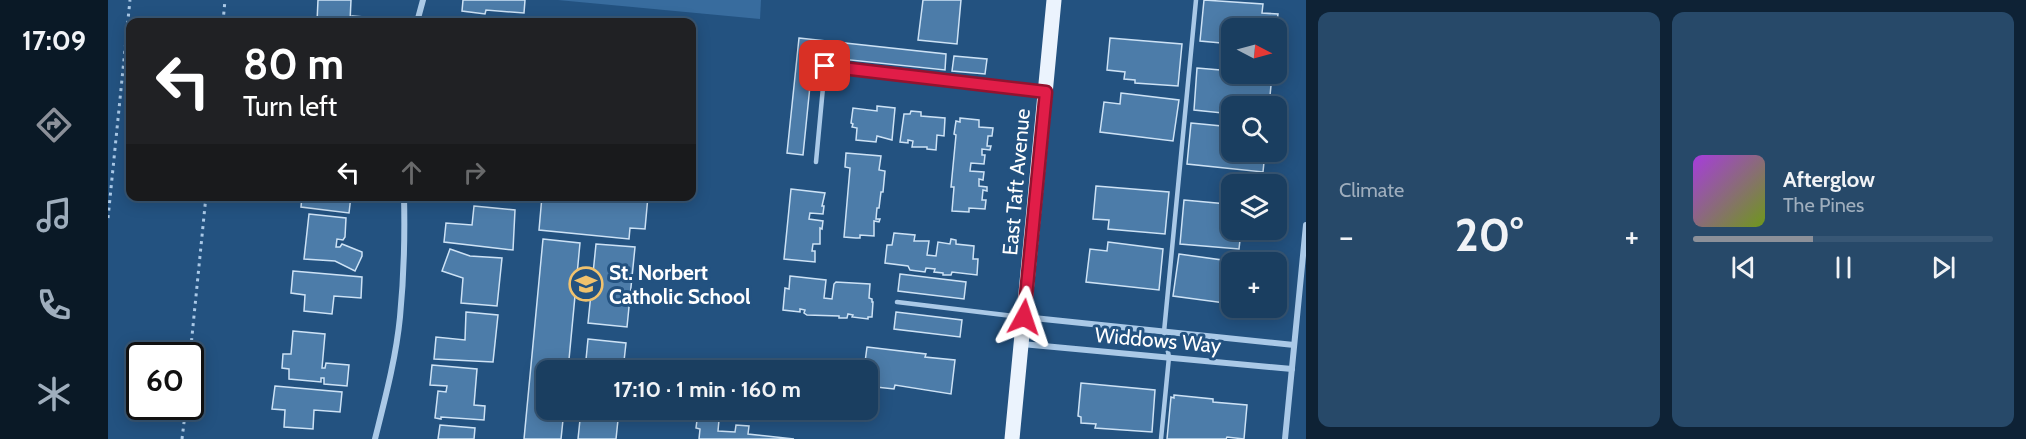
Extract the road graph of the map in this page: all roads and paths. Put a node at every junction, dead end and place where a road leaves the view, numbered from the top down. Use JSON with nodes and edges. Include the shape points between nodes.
{"nodes":[{"id":1,"x":130,"y":0,"type":"edge"},
{"id":2,"x":225,"y":0,"type":"edge"},
{"id":3,"x":423,"y":0,"type":"edge"},
{"id":4,"x":1054,"y":0,"type":"edge"},
{"id":5,"x":1196,"y":0,"type":"edge"},
{"id":6,"x":128,"y":18,"type":"edge"},
{"id":7,"x":223,"y":18,"type":"edge"},
{"id":8,"x":418,"y":18,"type":"edge"},
{"id":9,"x":126,"y":40,"type":"edge"},
{"id":10,"x":1046,"y":92,"type":"junction"},
{"id":11,"x":816,"y":162,"type":"dead end"},
{"id":12,"x":206,"y":201,"type":"edge"},
{"id":13,"x":404,"y":201,"type":"edge"},
{"id":14,"x":108,"y":218,"type":"edge"},
{"id":15,"x":1306,"y":225,"type":"edge"},
{"id":16,"x":897,"y":302,"type":"dead end"},
{"id":17,"x":1024,"y":317,"type":"junction"},
{"id":18,"x":1164,"y":332,"type":"junction"},
{"id":19,"x":191,"y":342,"type":"edge"},
{"id":20,"x":1021,"y":344,"type":"junction"},
{"id":21,"x":1294,"y":345,"type":"junction"},
{"id":22,"x":1169,"y":357,"type":"junction"},
{"id":23,"x":1292,"y":369,"type":"junction"},
{"id":24,"x":184,"y":420,"type":"edge"},
{"id":25,"x":182,"y":439,"type":"edge"},
{"id":26,"x":375,"y":439,"type":"edge"},
{"id":27,"x":1012,"y":439,"type":"edge"},
{"id":28,"x":1161,"y":439,"type":"edge"},
{"id":29,"x":1286,"y":439,"type":"edge"}],
"edges":[{"from":1,"to":6,"type":"path"},
{"from":2,"to":7,"type":"path"},
{"from":3,"to":8,"type":"street"},
{"from":4,"to":10,"type":"main road","name":"East Taft Avenue"},
{"from":5,"to":18,"type":"lane"},
{"from":9,"to":14,"type":"path"},
{"from":10,"to":11,"type":"lane","via":[[825,66]]},
{"from":10,"to":17,"type":"main road","name":"East Taft Avenue"},
{"from":12,"to":19,"type":"path"},
{"from":13,"to":26,"type":"street","via":[[400,318]]},
{"from":15,"to":21,"type":"street"},
{"from":16,"to":17,"type":"lane"},
{"from":17,"to":18,"type":"street","name":"Widdows Way"},
{"from":17,"to":20,"type":"main road","name":"East Taft Avenue"},
{"from":18,"to":21,"type":"street","name":"Widdows Way"},
{"from":18,"to":22,"type":"lane"},
{"from":20,"to":22,"type":"street","name":"Widdows Way"},
{"from":20,"to":27,"type":"main road","name":"East Taft Avenue"},
{"from":21,"to":23,"type":"street"},
{"from":22,"to":23,"type":"street","name":"Widdows Way"},
{"from":22,"to":28,"type":"lane"},
{"from":23,"to":29,"type":"street"},
{"from":24,"to":25,"type":"path"}]}
